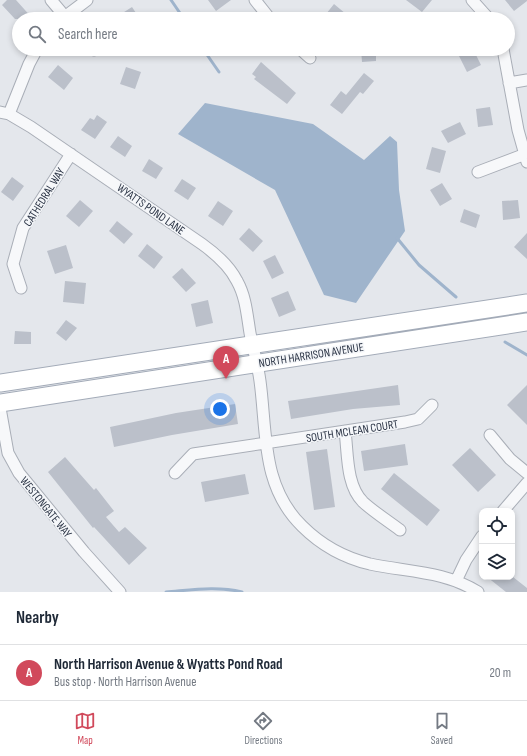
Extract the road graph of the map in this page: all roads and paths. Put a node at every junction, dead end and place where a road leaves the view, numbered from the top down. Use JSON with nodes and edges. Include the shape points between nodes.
{"nodes":[{"id":1,"x":51,"y":0,"type":"edge"},
{"id":2,"x":87,"y":0,"type":"edge"},
{"id":3,"x":256,"y":0,"type":"edge"},
{"id":4,"x":472,"y":0,"type":"edge"},
{"id":5,"x":60,"y":12,"type":"edge"},
{"id":6,"x":72,"y":12,"type":"edge"},
{"id":7,"x":265,"y":12,"type":"edge"},
{"id":8,"x":482,"y":12,"type":"edge"},
{"id":9,"x":33,"y":56,"type":"edge"},
{"id":10,"x":504,"y":56,"type":"edge"},
{"id":11,"x":527,"y":80,"type":"edge"},
{"id":12,"x":509,"y":83,"type":"junction"},
{"id":13,"x":4,"y":113,"type":"edge"},
{"id":14,"x":71,"y":154,"type":"junction"},
{"id":15,"x":525,"y":159,"type":"edge"},
{"id":16,"x":478,"y":172,"type":"dead end"},
{"id":17,"x":21,"y":288,"type":"dead end"},
{"id":18,"x":527,"y":303,"type":"edge"},
{"id":19,"x":527,"y":322,"type":"edge"},
{"id":20,"x":252,"y":346,"type":"junction"},
{"id":21,"x":256,"y":364,"type":"junction"},
{"id":22,"x":0,"y":383,"type":"edge"},
{"id":23,"x":0,"y":403,"type":"edge"},
{"id":24,"x":432,"y":405,"type":"dead end"},
{"id":25,"x":0,"y":408,"type":"edge"},
{"id":26,"x":345,"y":431,"type":"junction"},
{"id":27,"x":490,"y":435,"type":"dead end"},
{"id":28,"x":265,"y":445,"type":"junction"},
{"id":29,"x":175,"y":473,"type":"dead end"},
{"id":30,"x":527,"y":474,"type":"edge"},
{"id":31,"x":527,"y":483,"type":"edge"},
{"id":32,"x":506,"y":508,"type":"edge"},
{"id":33,"x":400,"y":530,"type":"dead end"},
{"id":34,"x":479,"y":540,"type":"edge"},
{"id":35,"x":456,"y":581,"type":"junction"},
{"id":36,"x":120,"y":592,"type":"edge"},
{"id":37,"x":478,"y":592,"type":"edge"}],
"edges":[{"from":1,"to":5,"type":"street"},
{"from":2,"to":6,"type":"street"},
{"from":3,"to":7,"type":"street"},
{"from":4,"to":8,"type":"street"},
{"from":9,"to":13,"type":"street"},
{"from":10,"to":12,"type":"street"},
{"from":11,"to":12,"type":"street"},
{"from":12,"to":15,"type":"street"},
{"from":13,"to":14,"type":"street","name":"WYATTS POND LANE","via":[[31,127]]},
{"from":14,"to":17,"type":"street","name":"CATHEDRAL WAY","via":[[24,228],[13,264]]},
{"from":14,"to":20,"type":"street","name":"WYATTS POND LANE","via":[[202,244],[224,262],[242,292]]},
{"from":15,"to":16,"type":"street"},
{"from":18,"to":20,"type":"main road","name":"NORTH HARRISON AVENUE"},
{"from":19,"to":21,"type":"main road","name":"NORTH HARRISON AVENUE"},
{"from":20,"to":21,"type":"street","name":"WYATTS POND LANE"},
{"from":20,"to":22,"type":"main road","name":"NORTH HARRISON AVENUE"},
{"from":21,"to":23,"type":"main road","name":"NORTH HARRISON AVENUE"},
{"from":21,"to":28,"type":"street","name":"WYATTS POND LANE","via":[[260,381]]},
{"from":24,"to":26,"type":"street","name":"SOUTH MCLEAN COURT","via":[[418,419]]},
{"from":25,"to":36,"type":"street","name":"WESTONGATE WAY","via":[[8,453],[15,467]]},
{"from":26,"to":28,"type":"street","name":"SOUTH MCLEAN COURT"},
{"from":26,"to":33,"type":"street","via":[[351,480],[356,493]]},
{"from":27,"to":30,"type":"street","via":[[510,459]]},
{"from":28,"to":29,"type":"street","name":"SOUTH MCLEAN COURT","via":[[193,454]]},
{"from":28,"to":35,"type":"street","name":"WYATTS POND LANE","via":[[272,474],[283,500],[300,524],[323,543],[357,560],[437,574]]},
{"from":31,"to":32,"type":"street"},
{"from":34,"to":35,"type":"street"},
{"from":35,"to":37,"type":"street","name":"WYATTS POND LANE"}]}
